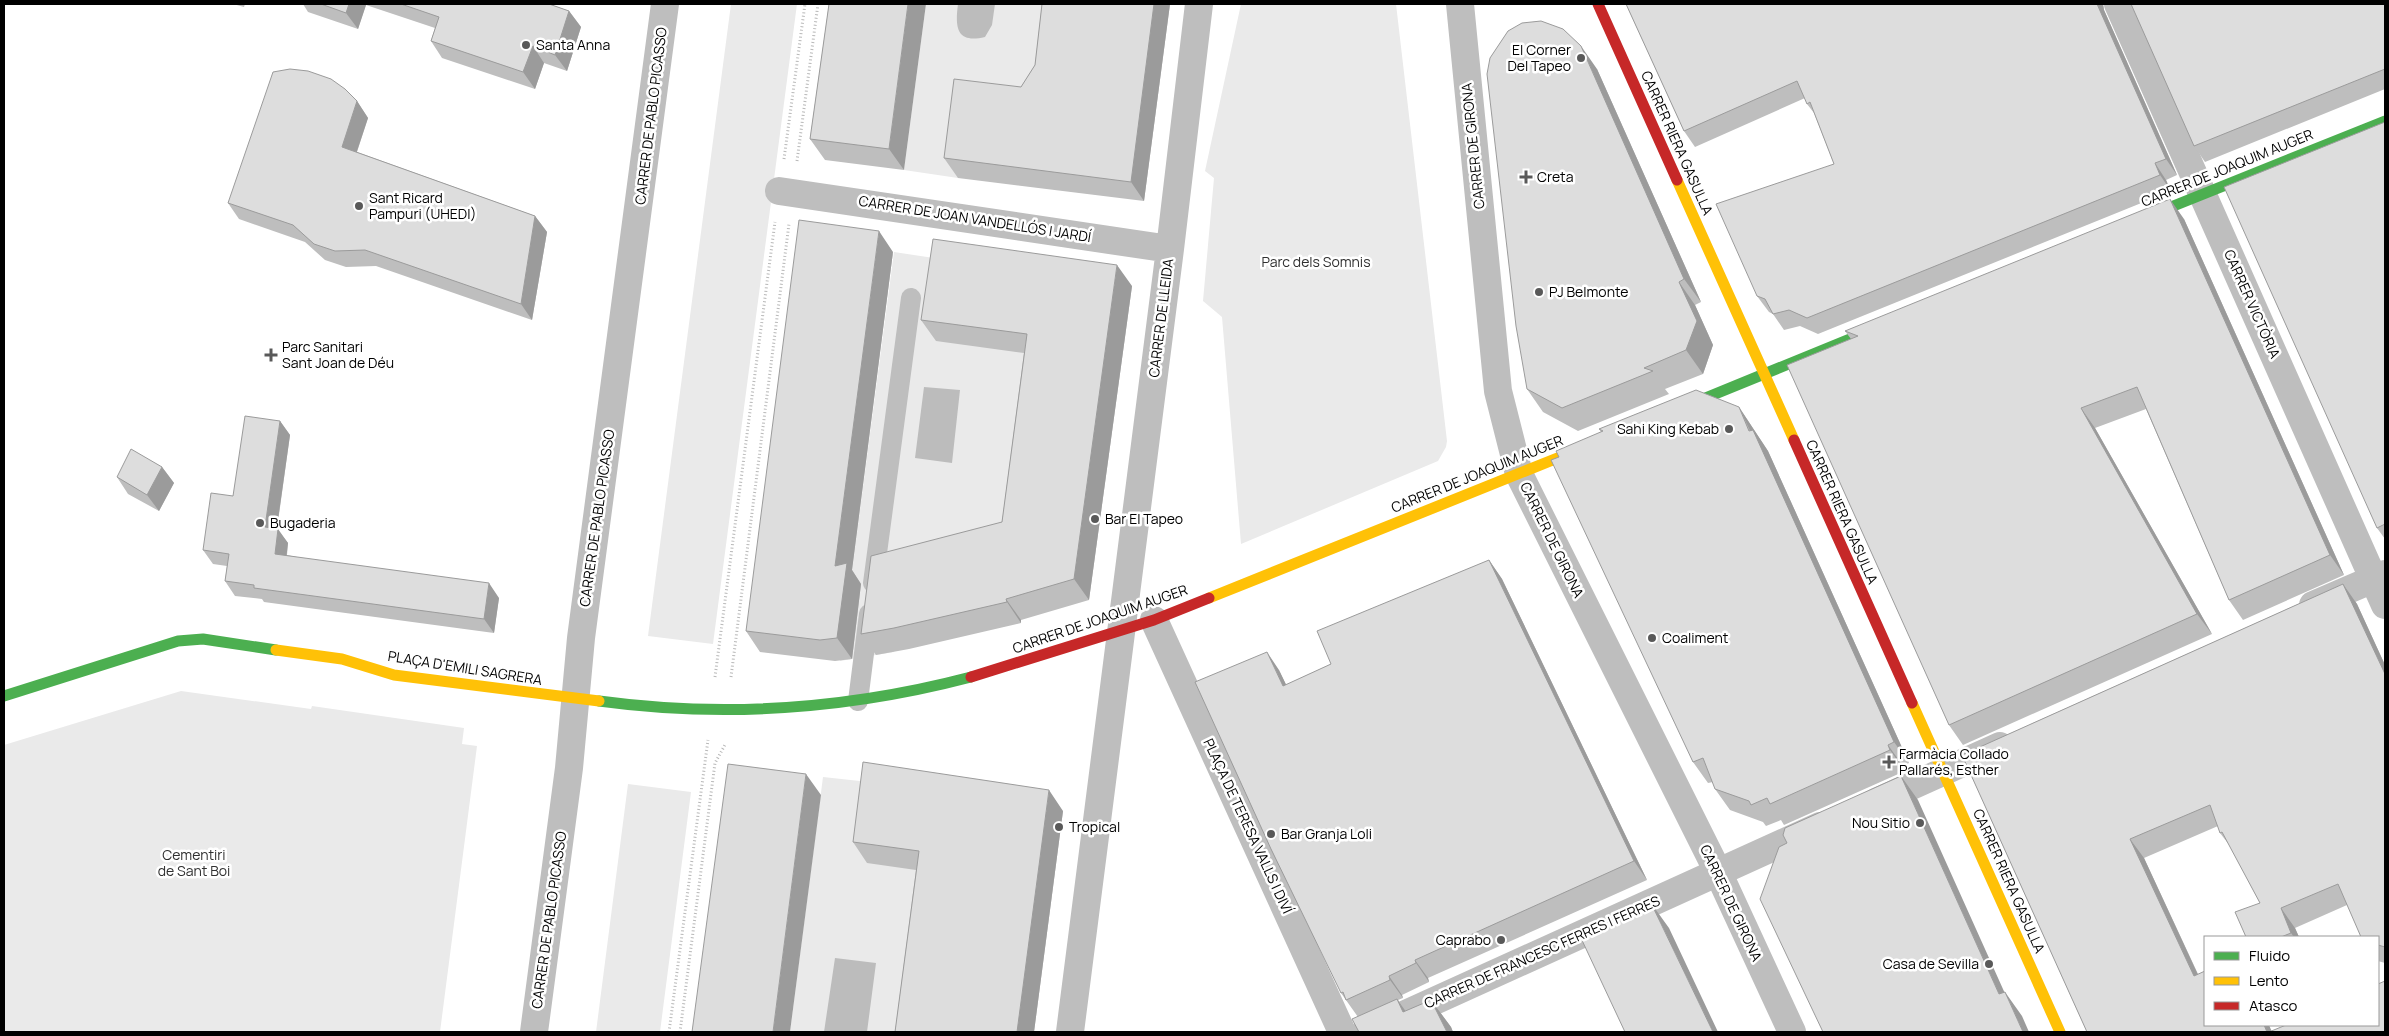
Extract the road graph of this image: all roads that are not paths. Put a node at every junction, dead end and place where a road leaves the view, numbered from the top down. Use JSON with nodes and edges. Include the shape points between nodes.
{"nodes":[{"id":1,"x":665,"y":4,"type":"edge"},
{"id":2,"x":1198,"y":4,"type":"edge"},
{"id":3,"x":1460,"y":4,"type":"edge"},
{"id":4,"x":1598,"y":4,"type":"edge"},
{"id":5,"x":2118,"y":4,"type":"edge"},
{"id":6,"x":2385,"y":121,"type":"edge"},
{"id":7,"x":786,"y":191,"type":"road end"},
{"id":8,"x":2203,"y":194,"type":"junction"},
{"id":9,"x":2127,"y":225,"type":"edge"},
{"id":10,"x":1170,"y":249,"type":"junction"},
{"id":11,"x":911,"y":298,"type":"dead end"},
{"id":12,"x":1891,"y":322,"type":"edge"},
{"id":13,"x":1764,"y":374,"type":"junction"},
{"id":14,"x":1662,"y":416,"type":"edge"},
{"id":15,"x":1592,"y":444,"type":"edge"},
{"id":16,"x":1519,"y":474,"type":"junction"},
{"id":17,"x":2380,"y":576,"type":"edge"},
{"id":18,"x":2385,"y":605,"type":"edge"},
{"id":19,"x":2290,"y":616,"type":"edge"},
{"id":20,"x":1154,"y":620,"type":"junction"},
{"id":21,"x":1122,"y":631,"type":"junction"},
{"id":22,"x":4,"y":696,"type":"edge"},
{"id":23,"x":576,"y":699,"type":"junction"},
{"id":24,"x":858,"y":701,"type":"junction"},
{"id":25,"x":2021,"y":736,"type":"edge"},
{"id":26,"x":1943,"y":772,"type":"junction"},
{"id":27,"x":1718,"y":872,"type":"junction"},
{"id":28,"x":534,"y":1032,"type":"edge"},
{"id":29,"x":1070,"y":1032,"type":"edge"},
{"id":30,"x":1342,"y":1032,"type":"edge"},
{"id":31,"x":1366,"y":1032,"type":"edge"},
{"id":32,"x":1792,"y":1032,"type":"edge"},
{"id":33,"x":2060,"y":1032,"type":"edge"}],
"edges":[{"from":1,"to":23,"type":"street","name":"CARRER DE PABLO PICASSO","via":[[582,628]]},
{"from":2,"to":10,"type":"street","name":"CARRER DE LLEIDA"},
{"from":3,"to":16,"type":"street","name":"CARRER DE GIRONA","via":[[1498,391]]},
{"from":4,"to":13,"type":"street","name":"CARRER RIERA GASULLA"},
{"from":5,"to":8,"type":"street","name":"CARRER VICTÒRIA"},
{"from":6,"to":8,"type":"street","name":"CARRER DE JOAQUIM AUGER"},
{"from":7,"to":10,"type":"street","name":"CARRER DE JOAN VANDELLÓS I JARDÍ"},
{"from":8,"to":9,"type":"street","name":"CARRER DE JOAQUIM AUGER"},
{"from":8,"to":17,"type":"street","name":"CARRER VICTÒRIA"},
{"from":10,"to":21,"type":"street","name":"CARRER DE LLEIDA"},
{"from":11,"to":24,"type":"lane"},
{"from":12,"to":13,"type":"street"},
{"from":13,"to":14,"type":"street"},
{"from":13,"to":26,"type":"street","name":"CARRER RIERA GASULLA"},
{"from":15,"to":16,"type":"street","name":"CARRER DE JOAQUIM AUGER"},
{"from":16,"to":20,"type":"street","name":"CARRER DE JOAQUIM AUGER"},
{"from":16,"to":27,"type":"street","name":"CARRER DE GIRONA"},
{"from":17,"to":18,"type":"street","name":"CARRER VICTÒRIA"},
{"from":17,"to":19,"type":"street"},
{"from":20,"to":21,"type":"street","name":"CARRER DE JOAQUIM AUGER"},
{"from":20,"to":30,"type":"street","name":"PLAÇA DE TERESA VALLS I DIVÍ"},
{"from":21,"to":24,"type":"street","name":"CARRER DE JOAQUIM AUGER","via":[[981,674],[916,691]]},
{"from":21,"to":29,"type":"street"},
{"from":22,"to":23,"type":"street","name":"PLAÇA D'EMILI SAGRERA","via":[[145,650],[203,640],[342,659],[394,675]]},
{"from":23,"to":24,"type":"street","name":"CARRER DE JOAQUIM AUGER","via":[[642,707],[730,710]]},
{"from":23,"to":28,"type":"street","name":"CARRER DE PABLO PICASSO"},
{"from":25,"to":26,"type":"street","name":"CARRER DE FRANCESC FERRES I FERRES"},
{"from":26,"to":27,"type":"street","name":"CARRER DE FRANCESC FERRES I FERRES"},
{"from":26,"to":33,"type":"street","name":"CARRER RIERA GASULLA"},
{"from":27,"to":31,"type":"street","name":"CARRER DE FRANCESC FERRES I FERRES"},
{"from":27,"to":32,"type":"street","name":"CARRER DE GIRONA"}]}
